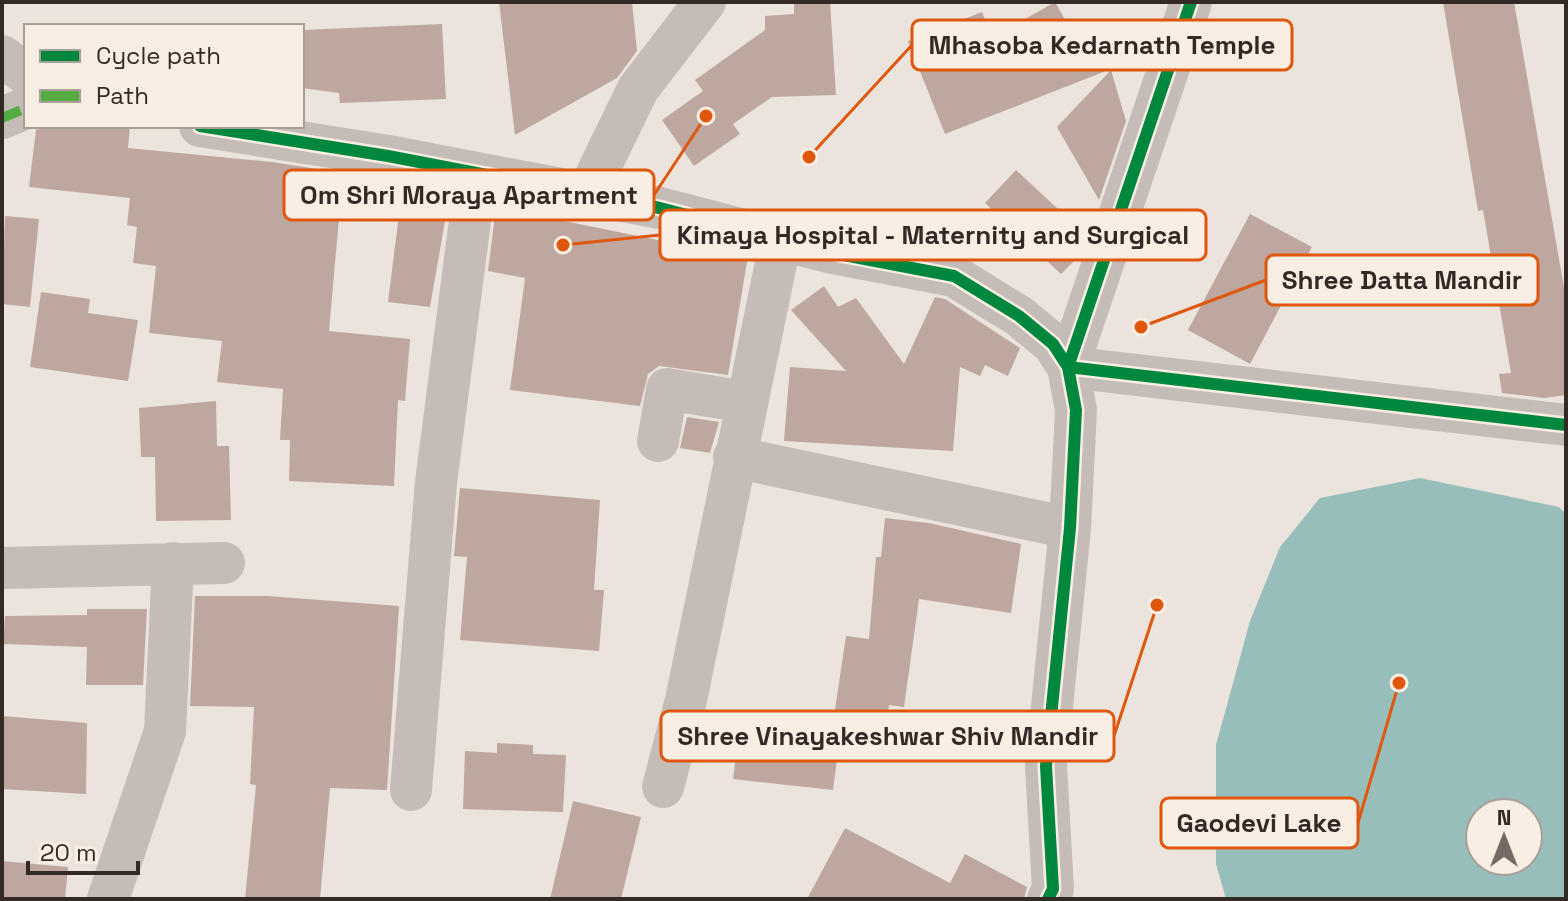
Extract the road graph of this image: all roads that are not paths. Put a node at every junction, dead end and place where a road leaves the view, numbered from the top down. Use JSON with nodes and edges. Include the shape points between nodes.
{"nodes":[{"id":1,"x":705,"y":2,"type":"edge"},
{"id":2,"x":1191,"y":2,"type":"edge"},
{"id":3,"x":2,"y":56,"type":"edge"},
{"id":4,"x":24,"y":72,"type":"edge"},
{"id":5,"x":24,"y":109,"type":"edge"},
{"id":6,"x":2,"y":118,"type":"edge"},
{"id":7,"x":213,"y":128,"type":"edge"},
{"id":8,"x":476,"y":175,"type":"junction"},
{"id":9,"x":587,"y":194,"type":"junction"},
{"id":10,"x":781,"y":239,"type":"junction"},
{"id":11,"x":1068,"y":367,"type":"junction"},
{"id":12,"x":737,"y":400,"type":"junction"},
{"id":13,"x":1566,"y":425,"type":"edge"},
{"id":14,"x":658,"y":441,"type":"dead end"},
{"id":15,"x":734,"y":459,"type":"junction"},
{"id":16,"x":1070,"y":528,"type":"junction"},
{"id":17,"x":173,"y":563,"type":"junction"},
{"id":18,"x":224,"y":563,"type":"dead end"},
{"id":19,"x":2,"y":568,"type":"edge"},
{"id":20,"x":663,"y":787,"type":"dead end"},
{"id":21,"x":411,"y":790,"type":"dead end"},
{"id":22,"x":108,"y":899,"type":"edge"},
{"id":23,"x":1048,"y":899,"type":"edge"}],
"edges":[{"from":1,"to":9,"type":"street","via":[[638,89]]},
{"from":2,"to":11,"type":"street"},
{"from":3,"to":4,"type":"street"},
{"from":5,"to":6,"type":"street"},
{"from":7,"to":8,"type":"street"},
{"from":8,"to":9,"type":"street"},
{"from":8,"to":21,"type":"street","via":[[436,482]]},
{"from":9,"to":10,"type":"street"},
{"from":10,"to":11,"type":"street","via":[[954,276],[1019,316],[1053,344]]},
{"from":10,"to":12,"type":"street"},
{"from":11,"to":13,"type":"street"},
{"from":11,"to":16,"type":"street","via":[[1076,410]]},
{"from":12,"to":14,"type":"street","via":[[667,389]]},
{"from":12,"to":15,"type":"street"},
{"from":15,"to":16,"type":"street"},
{"from":15,"to":20,"type":"street","via":[[686,700]]},
{"from":16,"to":23,"type":"street","via":[[1046,766],[1053,889]]},
{"from":17,"to":18,"type":"street"},
{"from":17,"to":19,"type":"street"},
{"from":17,"to":22,"type":"street","via":[[165,731]]}]}
